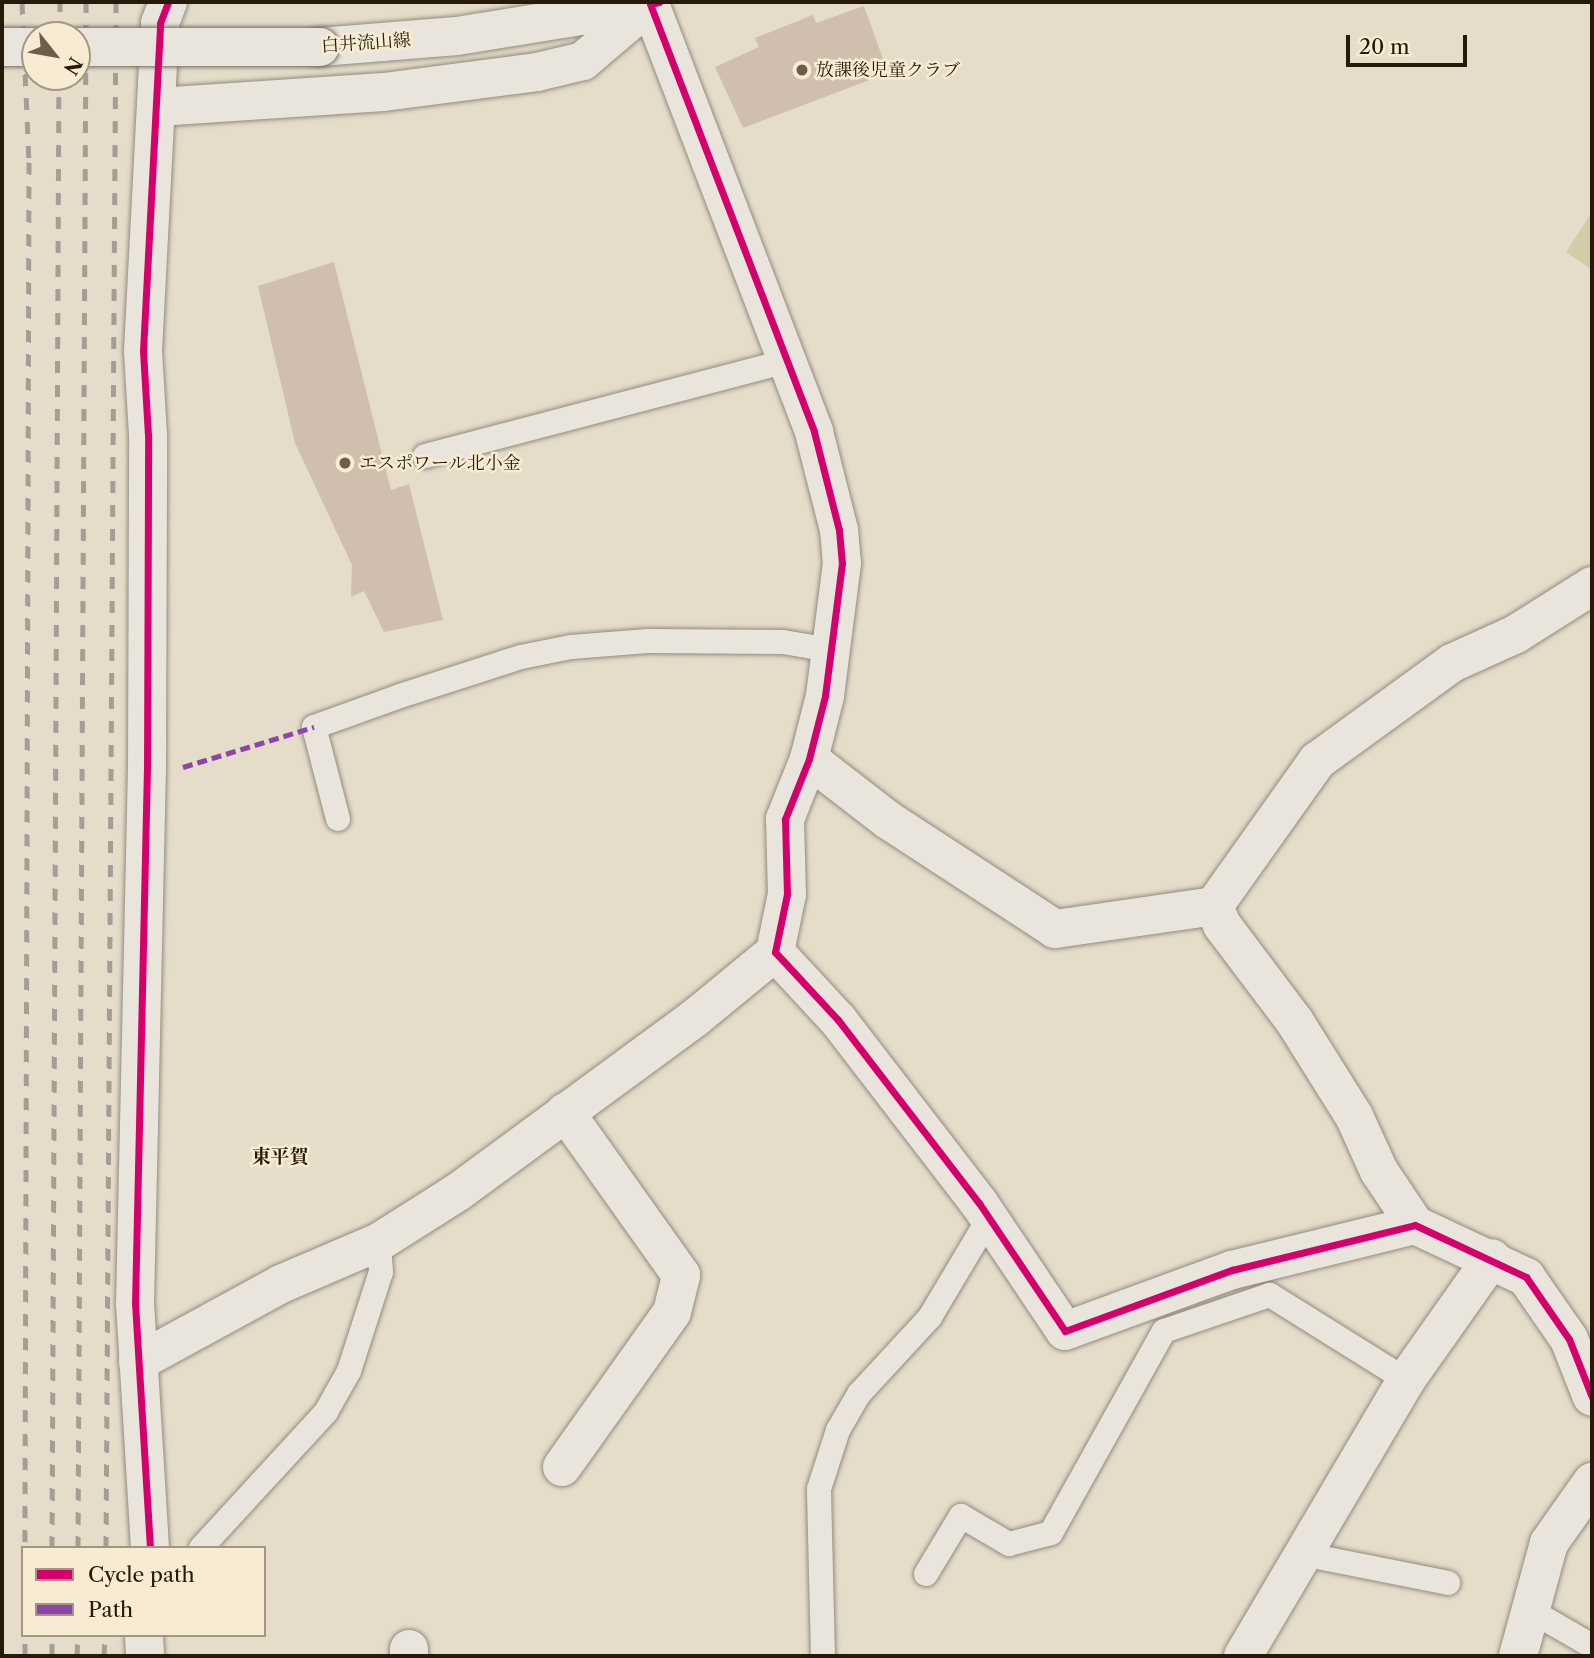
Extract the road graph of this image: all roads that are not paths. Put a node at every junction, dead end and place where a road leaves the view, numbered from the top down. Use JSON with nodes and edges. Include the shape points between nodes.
{"nodes":[{"id":1,"x":167,"y":2,"type":"edge"},
{"id":2,"x":648,"y":3,"type":"edge"},
{"id":3,"x":2,"y":47,"type":"edge"},
{"id":4,"x":21,"y":47,"type":"edge"},
{"id":5,"x":91,"y":47,"type":"edge"},
{"id":6,"x":158,"y":107,"type":"junction"},
{"id":7,"x":787,"y":361,"type":"junction"},
{"id":8,"x":425,"y":456,"type":"dead end"},
{"id":9,"x":1591,"y":589,"type":"edge"},
{"id":10,"x":831,"y":650,"type":"junction"},
{"id":11,"x":809,"y":759,"type":"junction"},
{"id":12,"x":338,"y":819,"type":"dead end"},
{"id":13,"x":1214,"y":906,"type":"junction"},
{"id":14,"x":775,"y":952,"type":"junction"},
{"id":15,"x":565,"y":1112,"type":"junction"},
{"id":16,"x":989,"y":1218,"type":"junction"},
{"id":17,"x":1415,"y":1225,"type":"junction"},
{"id":18,"x":379,"y":1242,"type":"junction"},
{"id":19,"x":1492,"y":1258,"type":"junction"},
{"id":20,"x":138,"y":1362,"type":"junction"},
{"id":21,"x":1406,"y":1380,"type":"junction"},
{"id":22,"x":1591,"y":1386,"type":"edge"},
{"id":23,"x":562,"y":1468,"type":"dead end"},
{"id":24,"x":1592,"y":1482,"type":"edge"},
{"id":25,"x":150,"y":1546,"type":"edge"},
{"id":26,"x":203,"y":1546,"type":"edge"},
{"id":27,"x":1303,"y":1554,"type":"junction"},
{"id":28,"x":926,"y":1574,"type":"dead end"},
{"id":29,"x":1448,"y":1583,"type":"dead end"},
{"id":30,"x":1528,"y":1609,"type":"junction"},
{"id":31,"x":1592,"y":1646,"type":"edge"},
{"id":32,"x":824,"y":1656,"type":"edge"},
{"id":33,"x":1243,"y":1656,"type":"edge"},
{"id":34,"x":1518,"y":1656,"type":"edge"}],
"edges":[{"from":1,"to":6,"type":"street","via":[[160,23]]},
{"from":2,"to":5,"type":"street","name":"白井流山線","bridge":true,"via":[[457,36],[320,47]]},
{"from":2,"to":6,"type":"street","via":[[583,61],[537,72],[384,92]]},
{"from":2,"to":7,"type":"street"},
{"from":3,"to":4,"type":"street","bridge":true},
{"from":6,"to":20,"type":"street","via":[[143,351],[148,435],[147,769],[135,1304]]},
{"from":7,"to":8,"type":"lane"},
{"from":7,"to":10,"type":"street","via":[[814,432],[839,530],[842,563]]},
{"from":9,"to":13,"type":"street","via":[[1516,634],[1452,663],[1317,761]]},
{"from":10,"to":11,"type":"street"},
{"from":10,"to":12,"type":"lane","via":[[783,642],[648,640],[571,647],[521,657],[400,696],[314,727]]},
{"from":11,"to":13,"type":"street","via":[[888,820],[1055,929]]},
{"from":11,"to":14,"type":"street","via":[[785,819],[787,894]]},
{"from":13,"to":17,"type":"street","via":[[1222,925],[1295,1022],[1368,1139],[1379,1171]]},
{"from":14,"to":15,"type":"street"},
{"from":14,"to":16,"type":"street","via":[[838,1020]]},
{"from":15,"to":18,"type":"street","via":[[458,1192]]},
{"from":15,"to":23,"type":"street","via":[[681,1275],[672,1312]]},
{"from":16,"to":17,"type":"street","via":[[1065,1331],[1233,1270]]},
{"from":16,"to":32,"type":"lane","via":[[930,1317],[859,1394],[838,1430],[819,1489]]},
{"from":17,"to":19,"type":"street"},
{"from":18,"to":20,"type":"street","via":[[281,1284]]},
{"from":18,"to":26,"type":"lane","via":[[381,1272],[349,1371],[326,1412]]},
{"from":19,"to":21,"type":"street"},
{"from":19,"to":22,"type":"street","via":[[1525,1277],[1569,1339]]},
{"from":20,"to":25,"type":"street"},
{"from":21,"to":27,"type":"street"},
{"from":21,"to":28,"type":"lane","via":[[1270,1295],[1164,1332],[1051,1533],[1009,1544],[961,1516]]},
{"from":24,"to":30,"type":"street","via":[[1549,1544]]},
{"from":27,"to":29,"type":"lane"},
{"from":27,"to":33,"type":"street"},
{"from":30,"to":31,"type":"lane"},
{"from":30,"to":34,"type":"street"}]}
